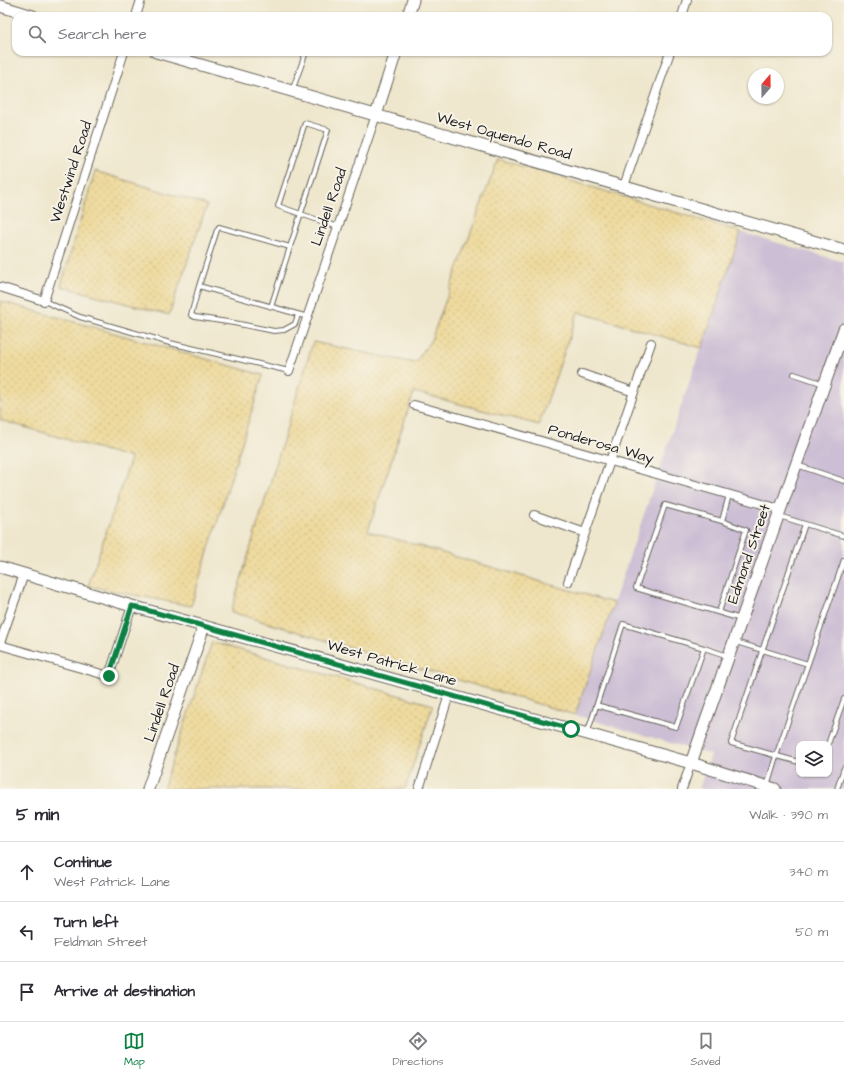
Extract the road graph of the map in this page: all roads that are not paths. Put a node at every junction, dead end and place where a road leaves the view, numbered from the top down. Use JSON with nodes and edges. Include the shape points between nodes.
{"nodes":[{"id":1,"x":141,"y":0,"type":"edge"},
{"id":2,"x":414,"y":0,"type":"edge"},
{"id":3,"x":687,"y":0,"type":"edge"},
{"id":4,"x":0,"y":6,"type":"edge"},
{"id":5,"x":20,"y":12,"type":"edge"},
{"id":6,"x":137,"y":12,"type":"edge"},
{"id":7,"x":410,"y":12,"type":"edge"},
{"id":8,"x":683,"y":12,"type":"edge"},
{"id":9,"x":123,"y":56,"type":"edge"},
{"id":10,"x":170,"y":56,"type":"edge"},
{"id":11,"x":305,"y":56,"type":"edge"},
{"id":12,"x":395,"y":56,"type":"edge"},
{"id":13,"x":669,"y":56,"type":"edge"},
{"id":14,"x":292,"y":91,"type":"junction"},
{"id":15,"x":376,"y":115,"type":"junction"},
{"id":16,"x":624,"y":186,"type":"junction"},
{"id":17,"x":302,"y":214,"type":"junction"},
{"id":18,"x":338,"y":227,"type":"junction"},
{"id":19,"x":290,"y":247,"type":"junction"},
{"id":20,"x":844,"y":250,"type":"edge"},
{"id":21,"x":199,"y":286,"type":"junction"},
{"id":22,"x":0,"y":287,"type":"edge"},
{"id":23,"x":44,"y":300,"type":"junction"},
{"id":24,"x":271,"y":307,"type":"junction"},
{"id":25,"x":298,"y":315,"type":"junction"},
{"id":26,"x":308,"y":317,"type":"junction"},
{"id":27,"x":843,"y":336,"type":"edge"},
{"id":28,"x":651,"y":343,"type":"dead end"},
{"id":29,"x":289,"y":371,"type":"joint"},
{"id":30,"x":582,"y":374,"type":"dead end"},
{"id":31,"x":794,"y":374,"type":"dead end"},
{"id":32,"x":824,"y":384,"type":"junction"},
{"id":33,"x":634,"y":392,"type":"junction"},
{"id":34,"x":414,"y":405,"type":"dead end"},
{"id":35,"x":610,"y":461,"type":"junction"},
{"id":36,"x":796,"y":464,"type":"junction"},
{"id":37,"x":844,"y":482,"type":"edge"},
{"id":38,"x":729,"y":495,"type":"junction"},
{"id":39,"x":779,"y":513,"type":"junction"},
{"id":40,"x":534,"y":515,"type":"dead end"},
{"id":41,"x":722,"y":521,"type":"junction"},
{"id":42,"x":805,"y":524,"type":"junction"},
{"id":43,"x":585,"y":533,"type":"junction"},
{"id":44,"x":844,"y":536,"type":"edge"},
{"id":45,"x":844,"y":560,"type":"edge"},
{"id":46,"x":0,"y":567,"type":"edge"},
{"id":47,"x":24,"y":574,"type":"junction"},
{"id":48,"x":568,"y":582,"type":"dead end"},
{"id":49,"x":132,"y":606,"type":"junction"},
{"id":50,"x":719,"y":612,"type":"junction"},
{"id":51,"x":742,"y":619,"type":"junction"},
{"id":52,"x":204,"y":626,"type":"junction"},
{"id":53,"x":734,"y":641,"type":"junction"},
{"id":54,"x":0,"y":644,"type":"edge"},
{"id":55,"x":704,"y":648,"type":"junction"},
{"id":56,"x":762,"y":650,"type":"junction"},
{"id":57,"x":728,"y":656,"type":"junction"},
{"id":58,"x":808,"y":664,"type":"junction"},
{"id":59,"x":450,"y":695,"type":"junction"},
{"id":60,"x":844,"y":699,"type":"edge"},
{"id":61,"x":596,"y":705,"type":"junction"},
{"id":62,"x":587,"y":734,"type":"junction"},
{"id":63,"x":829,"y":741,"type":"edge"},
{"id":64,"x":776,"y":756,"type":"junction"},
{"id":65,"x":796,"y":761,"type":"edge"},
{"id":66,"x":691,"y":763,"type":"junction"},
{"id":67,"x":844,"y":768,"type":"edge"},
{"id":68,"x":771,"y":788,"type":"edge"},
{"id":69,"x":148,"y":789,"type":"edge"},
{"id":70,"x":419,"y":789,"type":"edge"},
{"id":71,"x":682,"y":789,"type":"edge"},
{"id":72,"x":837,"y":789,"type":"edge"}],
"edges":[{"from":1,"to":6,"type":"street"},
{"from":2,"to":7,"type":"street"},
{"from":3,"to":8,"type":"street"},
{"from":4,"to":5,"type":"street"},
{"from":9,"to":23,"type":"street","name":"Westwind Road"},
{"from":10,"to":14,"type":"street","name":"West Oquendo Road"},
{"from":11,"to":14,"type":"lane"},
{"from":12,"to":15,"type":"street","name":"Lindell Road"},
{"from":13,"to":16,"type":"street"},
{"from":14,"to":15,"type":"street","name":"West Oquendo Road"},
{"from":15,"to":16,"type":"street","name":"West Oquendo Road"},
{"from":15,"to":18,"type":"street","name":"Lindell Road"},
{"from":16,"to":20,"type":"street","name":"West Oquendo Road"},
{"from":17,"to":17,"type":"lane","via":[[278,206],[306,123],[328,130]]},
{"from":17,"to":18,"type":"lane"},
{"from":17,"to":19,"type":"lane"},
{"from":18,"to":26,"type":"street","name":"Lindell Road"},
{"from":19,"to":21,"type":"lane","via":[[219,227]]},
{"from":19,"to":24,"type":"lane"},
{"from":21,"to":24,"type":"lane"},
{"from":21,"to":25,"type":"lane","via":[[191,315],[195,317],[274,331],[284,330],[295,324]]},
{"from":22,"to":23,"type":"street"},
{"from":23,"to":29,"type":"lane","via":[[80,317],[170,343]]},
{"from":24,"to":25,"type":"lane"},
{"from":25,"to":26,"type":"lane"},
{"from":26,"to":29,"type":"street","name":"Lindell Road"},
{"from":27,"to":32,"type":"street","name":"Edmond Street"},
{"from":28,"to":33,"type":"street"},
{"from":30,"to":33,"type":"street"},
{"from":31,"to":32,"type":"lane"},
{"from":32,"to":36,"type":"street","name":"Edmond Street"},
{"from":33,"to":35,"type":"street"},
{"from":34,"to":35,"type":"street","name":"Ponderosa Way"},
{"from":35,"to":38,"type":"street","name":"Ponderosa Way"},
{"from":35,"to":43,"type":"street"},
{"from":36,"to":37,"type":"lane"},
{"from":36,"to":39,"type":"street","name":"Edmond Street"},
{"from":38,"to":39,"type":"street","name":"Ponderosa Way"},
{"from":38,"to":41,"type":"lane"},
{"from":39,"to":42,"type":"lane"},
{"from":39,"to":51,"type":"street","name":"Edmond Street"},
{"from":40,"to":43,"type":"street"},
{"from":41,"to":50,"type":"lane","via":[[746,530]]},
{"from":41,"to":50,"type":"lane","via":[[665,505],[636,588]]},
{"from":42,"to":44,"type":"lane"},
{"from":42,"to":56,"type":"lane"},
{"from":43,"to":48,"type":"street"},
{"from":45,"to":58,"type":"lane"},
{"from":46,"to":47,"type":"street","name":"West Patrick Lane"},
{"from":47,"to":49,"type":"street","name":"West Patrick Lane"},
{"from":47,"to":54,"type":"street"},
{"from":49,"to":52,"type":"street","name":"West Patrick Lane"},
{"from":49,"to":54,"type":"street","via":[[109,676]]},
{"from":50,"to":51,"type":"lane"},
{"from":51,"to":53,"type":"street","name":"Edmond Street"},
{"from":52,"to":59,"type":"street","name":"West Patrick Lane"},
{"from":52,"to":69,"type":"street","name":"Lindell Road"},
{"from":53,"to":56,"type":"lane"},
{"from":53,"to":57,"type":"street","name":"Edmond Street"},
{"from":55,"to":57,"type":"lane"},
{"from":55,"to":61,"type":"lane","via":[[676,727]]},
{"from":55,"to":61,"type":"lane","via":[[623,624]]},
{"from":56,"to":58,"type":"lane"},
{"from":56,"to":64,"type":"lane","via":[[731,743]]},
{"from":57,"to":66,"type":"street","name":"Edmond Street"},
{"from":58,"to":64,"type":"lane"},
{"from":59,"to":62,"type":"street","name":"West Patrick Lane"},
{"from":59,"to":70,"type":"street"},
{"from":60,"to":63,"type":"lane"},
{"from":61,"to":62,"type":"lane"},
{"from":62,"to":66,"type":"street","name":"West Patrick Lane"},
{"from":64,"to":65,"type":"lane"},
{"from":64,"to":68,"type":"lane"},
{"from":66,"to":68,"type":"street","name":"West Patrick Lane"},
{"from":66,"to":71,"type":"street","name":"Edmond Street"},
{"from":67,"to":72,"type":"lane"}]}
